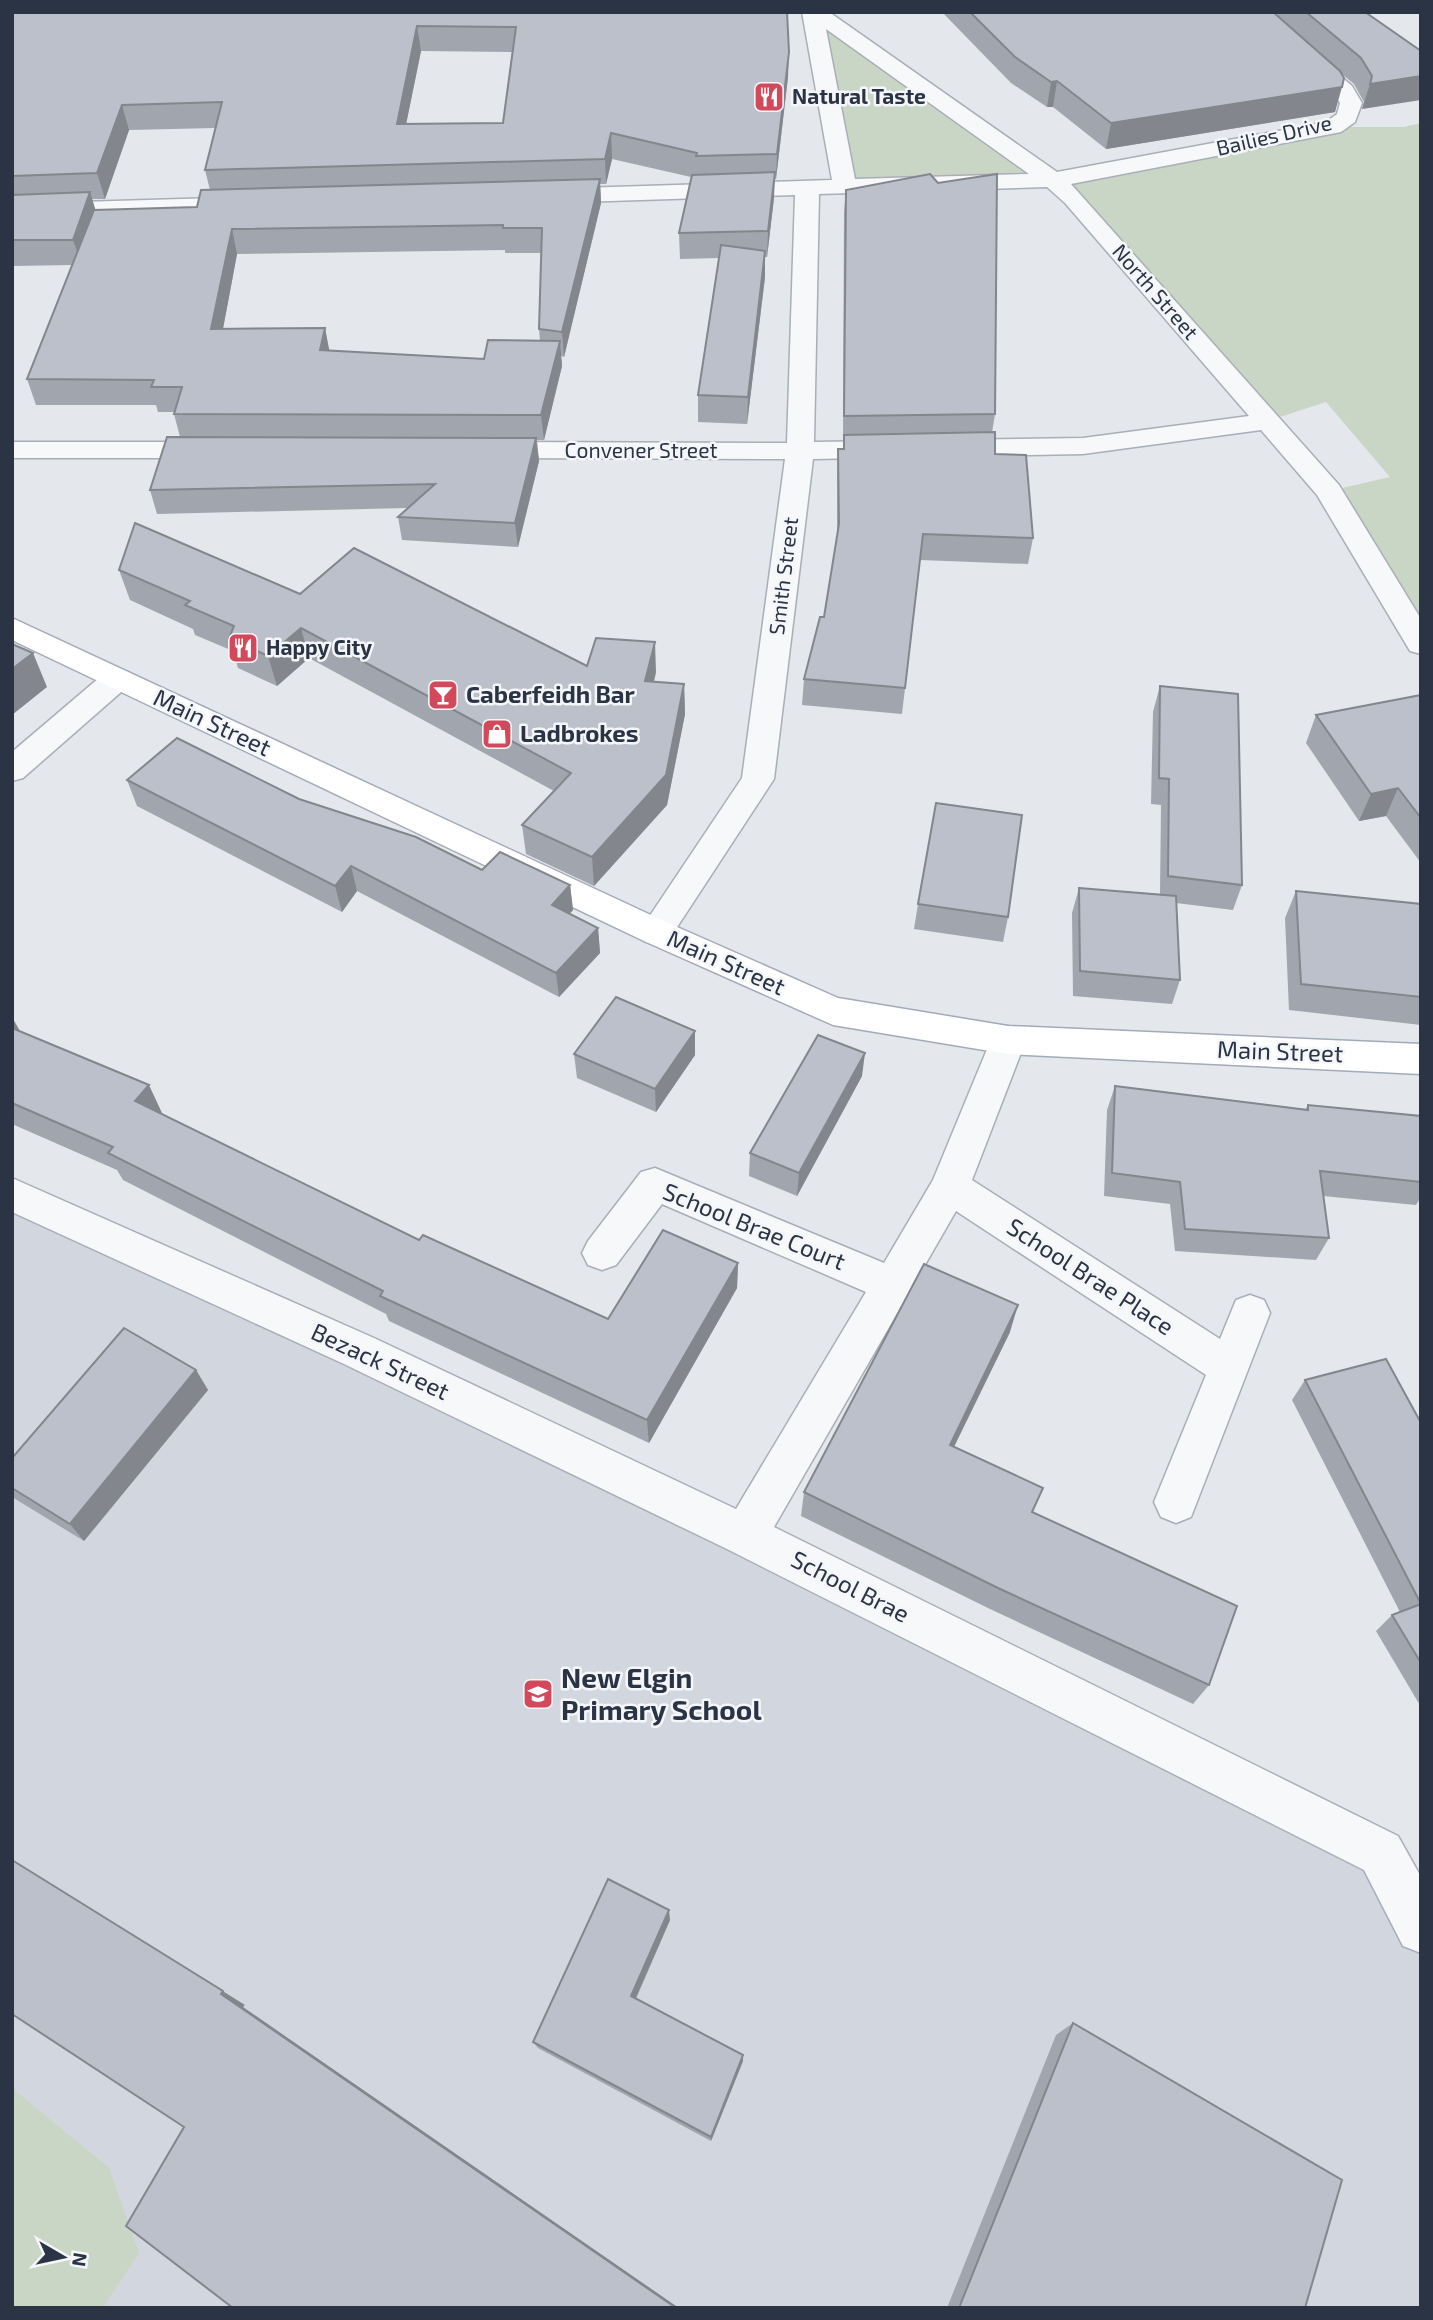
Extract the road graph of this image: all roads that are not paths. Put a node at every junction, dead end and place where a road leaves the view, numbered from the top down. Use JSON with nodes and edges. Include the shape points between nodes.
{"nodes":[{"id":1,"x":814,"y":12,"type":"edge"},
{"id":2,"x":1252,"y":12,"type":"edge"},
{"id":3,"x":1054,"y":180,"type":"junction"},
{"id":4,"x":845,"y":186,"type":"junction"},
{"id":5,"x":807,"y":189,"type":"junction"},
{"id":6,"x":528,"y":197,"type":"edge"},
{"id":7,"x":277,"y":204,"type":"edge"},
{"id":8,"x":12,"y":211,"type":"edge"},
{"id":9,"x":1268,"y":421,"type":"junction"},
{"id":10,"x":12,"y":450,"type":"edge"},
{"id":11,"x":233,"y":450,"type":"edge"},
{"id":12,"x":454,"y":450,"type":"edge"},
{"id":13,"x":800,"y":451,"type":"junction"},
{"id":14,"x":12,"y":628,"type":"edge"},
{"id":15,"x":1421,"y":644,"type":"edge"},
{"id":16,"x":117,"y":679,"type":"junction"},
{"id":17,"x":12,"y":770,"type":"edge"},
{"id":18,"x":656,"y":932,"type":"junction"},
{"id":19,"x":1008,"y":1040,"type":"junction"},
{"id":20,"x":1421,"y":1059,"type":"edge"},
{"id":21,"x":950,"y":1186,"type":"junction"},
{"id":22,"x":12,"y":1194,"type":"edge"},
{"id":23,"x":602,"y":1252,"type":"dead end"},
{"id":24,"x":893,"y":1284,"type":"junction"},
{"id":25,"x":1250,"y":1313,"type":"dead end"},
{"id":26,"x":1230,"y":1368,"type":"junction"},
{"id":27,"x":1176,"y":1502,"type":"dead end"},
{"id":28,"x":746,"y":1535,"type":"junction"},
{"id":29,"x":1421,"y":1928,"type":"edge"}],
"edges":[{"from":1,"to":3,"type":"street","name":"North Street"},
{"from":1,"to":4,"type":"street"},
{"from":2,"to":3,"type":"street","name":"Bailies Drive","via":[[1344,91],[1351,103],[1347,117],[1333,127]]},
{"from":3,"to":4,"type":"street","name":"Bailies Drive"},
{"from":3,"to":9,"type":"street","name":"North Street"},
{"from":4,"to":5,"type":"street","name":"Bailies Drive"},
{"from":5,"to":6,"type":"street","name":"Bailies Drive"},
{"from":5,"to":13,"type":"street","name":"Smith Street"},
{"from":7,"to":8,"type":"street"},
{"from":9,"to":13,"type":"street","name":"Convener Street","via":[[1083,446]]},
{"from":9,"to":15,"type":"street","name":"North Street","via":[[1329,491]]},
{"from":10,"to":11,"type":"street"},
{"from":12,"to":13,"type":"street","name":"Convener Street"},
{"from":13,"to":18,"type":"street","name":"Smith Street","via":[[758,779]]},
{"from":14,"to":16,"type":"main road","name":"Main Street"},
{"from":16,"to":17,"type":"street"},
{"from":16,"to":18,"type":"main road","name":"Main Street"},
{"from":18,"to":19,"type":"main road","name":"Main Street","via":[[833,1011]]},
{"from":19,"to":20,"type":"main road","name":"Main Street"},
{"from":19,"to":21,"type":"street"},
{"from":21,"to":24,"type":"street"},
{"from":21,"to":26,"type":"street","name":"School Brae Place"},
{"from":22,"to":28,"type":"street","name":"Bezack Street"},
{"from":23,"to":24,"type":"street","name":"School Brae Court","via":[[655,1184]]},
{"from":24,"to":28,"type":"street"},
{"from":25,"to":26,"type":"street"},
{"from":26,"to":27,"type":"street"},
{"from":28,"to":29,"type":"street","name":"School Brae","via":[[1381,1853]]}]}
